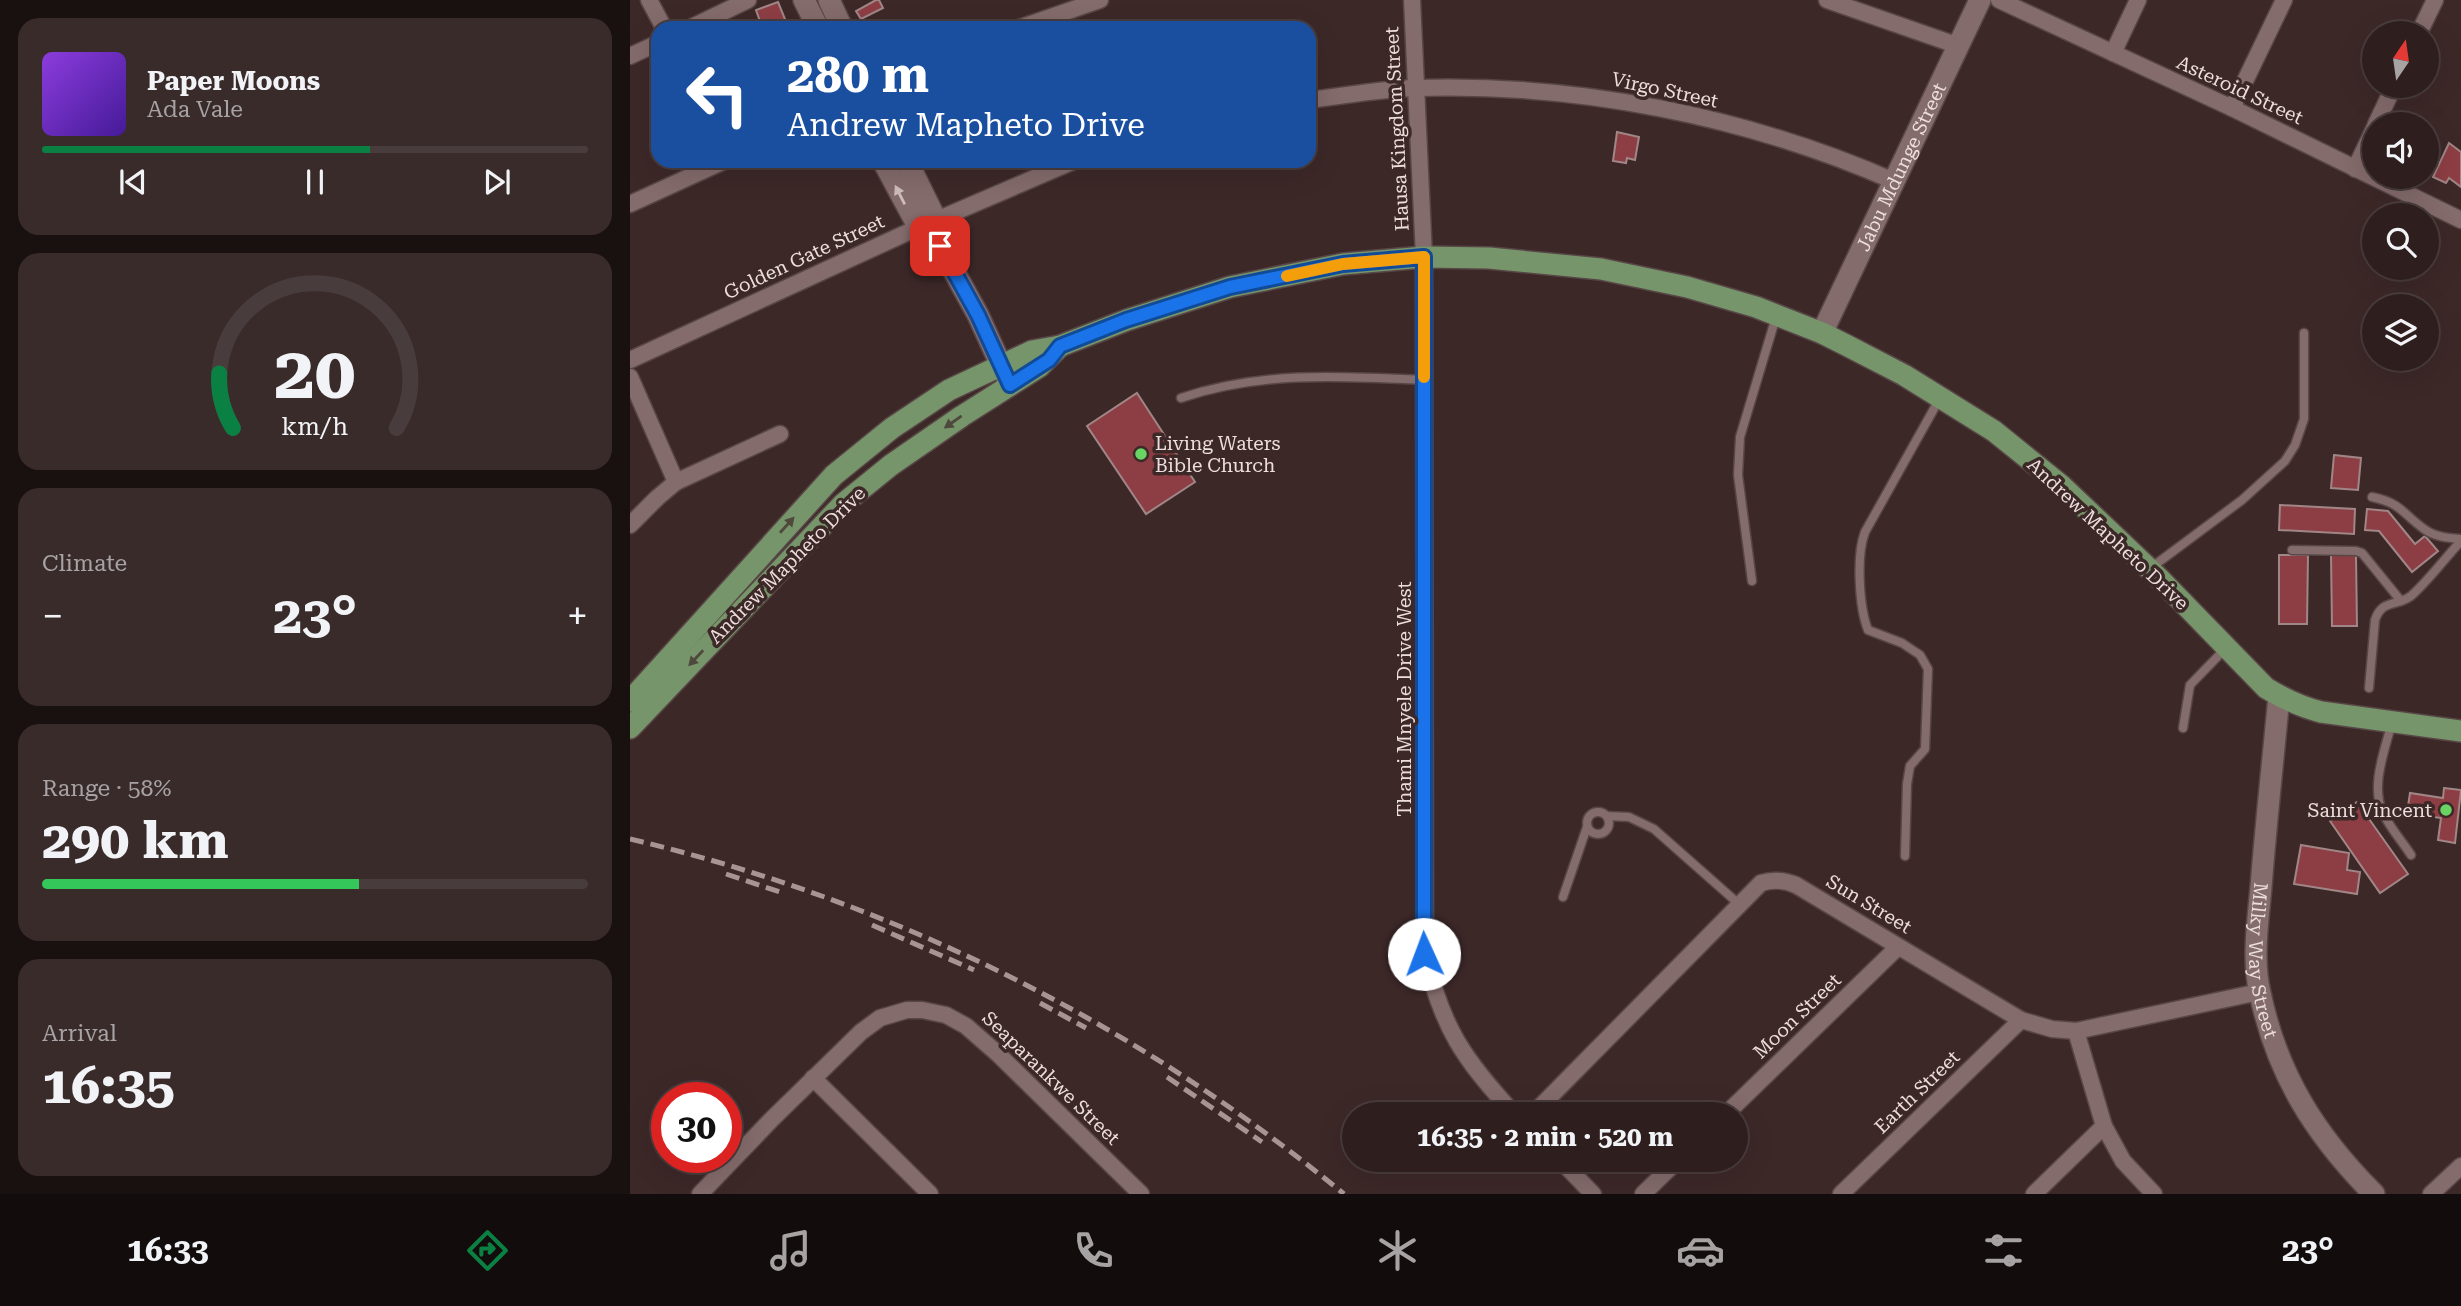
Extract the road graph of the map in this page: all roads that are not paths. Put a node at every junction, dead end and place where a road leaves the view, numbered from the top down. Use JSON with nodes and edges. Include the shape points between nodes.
{"nodes":[{"id":1,"x":649,"y":0,"type":"edge"},
{"id":2,"x":748,"y":0,"type":"edge"},
{"id":3,"x":804,"y":0,"type":"edge"},
{"id":4,"x":828,"y":0,"type":"edge"},
{"id":5,"x":1101,"y":0,"type":"edge"},
{"id":6,"x":1412,"y":0,"type":"edge"},
{"id":7,"x":1828,"y":0,"type":"edge"},
{"id":8,"x":1980,"y":0,"type":"edge"},
{"id":9,"x":1999,"y":0,"type":"edge"},
{"id":10,"x":2138,"y":0,"type":"edge"},
{"id":11,"x":2284,"y":0,"type":"edge"},
{"id":12,"x":2435,"y":0,"type":"edge"},
{"id":13,"x":660,"y":21,"type":"edge"},
{"id":14,"x":704,"y":21,"type":"edge"},
{"id":15,"x":814,"y":21,"type":"edge"},
{"id":16,"x":838,"y":21,"type":"edge"},
{"id":17,"x":1039,"y":21,"type":"edge"},
{"id":18,"x":2425,"y":21,"type":"edge"},
{"id":19,"x":651,"y":46,"type":"edge"},
{"id":20,"x":1959,"y":46,"type":"junction"},
{"id":21,"x":2113,"y":53,"type":"junction"},
{"id":22,"x":630,"y":56,"type":"edge"},
{"id":23,"x":1417,"y":88,"type":"junction"},
{"id":24,"x":1316,"y":99,"type":"edge"},
{"id":25,"x":2232,"y":108,"type":"junction"},
{"id":26,"x":2362,"y":154,"type":"edge"},
{"id":27,"x":709,"y":168,"type":"edge"},
{"id":28,"x":888,"y":168,"type":"edge"},
{"id":29,"x":909,"y":168,"type":"edge"},
{"id":30,"x":1058,"y":168,"type":"edge"},
{"id":31,"x":2355,"y":169,"type":"junction"},
{"id":32,"x":1896,"y":181,"type":"junction"},
{"id":33,"x":630,"y":204,"type":"edge"},
{"id":34,"x":2461,"y":220,"type":"edge"},
{"id":35,"x":928,"y":224,"type":"junction"},
{"id":36,"x":1424,"y":257,"type":"junction"},
{"id":37,"x":1777,"y":314,"type":"junction"},
{"id":38,"x":1822,"y":333,"type":"junction"},
{"id":39,"x":2304,"y":333,"type":"dead end"},
{"id":40,"x":1060,"y":346,"type":"junction"},
{"id":41,"x":630,"y":360,"type":"edge"},
{"id":42,"x":1000,"y":365,"type":"junction"},
{"id":43,"x":630,"y":377,"type":"edge"},
{"id":44,"x":1424,"y":380,"type":"junction"},
{"id":45,"x":1010,"y":385,"type":"junction"},
{"id":46,"x":1181,"y":398,"type":"dead end"},
{"id":47,"x":1940,"y":398,"type":"junction"},
{"id":48,"x":780,"y":434,"type":"dead end"},
{"id":49,"x":676,"y":482,"type":"junction"},
{"id":50,"x":2372,"y":497,"type":"dead end"},
{"id":51,"x":630,"y":525,"type":"edge"},
{"id":52,"x":2461,"y":540,"type":"edge"},
{"id":53,"x":2292,"y":550,"type":"dead end"},
{"id":54,"x":2150,"y":569,"type":"junction"},
{"id":55,"x":1752,"y":581,"type":"dead end"},
{"id":56,"x":2401,"y":601,"type":"junction"},
{"id":57,"x":2226,"y":648,"type":"junction"},
{"id":58,"x":2369,"y":688,"type":"dead end"},
{"id":59,"x":2279,"y":696,"type":"junction"},
{"id":60,"x":630,"y":701,"type":"edge"},
{"id":61,"x":2392,"y":722,"type":"junction"},
{"id":62,"x":2183,"y":727,"type":"dead end"},
{"id":63,"x":630,"y":728,"type":"edge"},
{"id":64,"x":2461,"y":731,"type":"edge"},
{"id":65,"x":1607,"y":816,"type":"junction"},
{"id":66,"x":1587,"y":827,"type":"junction"},
{"id":67,"x":2411,"y":855,"type":"dead end"},
{"id":68,"x":1905,"y":856,"type":"dead end"},
{"id":69,"x":1563,"y":897,"type":"dead end"},
{"id":70,"x":1740,"y":905,"type":"junction"},
{"id":71,"x":1898,"y":947,"type":"junction"},
{"id":72,"x":2259,"y":992,"type":"junction"},
{"id":73,"x":2021,"y":1020,"type":"junction"},
{"id":74,"x":2076,"y":1031,"type":"junction"},
{"id":75,"x":813,"y":1078,"type":"junction"},
{"id":76,"x":1503,"y":1102,"type":"edge"},
{"id":77,"x":1545,"y":1102,"type":"edge"},
{"id":78,"x":1738,"y":1102,"type":"edge"},
{"id":79,"x":2104,"y":1126,"type":"junction"},
{"id":80,"x":2461,"y":1166,"type":"edge"},
{"id":81,"x":1572,"y":1172,"type":"edge"},
{"id":82,"x":1666,"y":1172,"type":"edge"},
{"id":83,"x":713,"y":1182,"type":"junction"},
{"id":84,"x":700,"y":1194,"type":"edge"},
{"id":85,"x":725,"y":1194,"type":"edge"},
{"id":86,"x":930,"y":1194,"type":"edge"},
{"id":87,"x":1141,"y":1194,"type":"edge"},
{"id":88,"x":1593,"y":1194,"type":"edge"},
{"id":89,"x":1643,"y":1194,"type":"edge"},
{"id":90,"x":1841,"y":1194,"type":"edge"},
{"id":91,"x":2034,"y":1194,"type":"edge"},
{"id":92,"x":2154,"y":1194,"type":"edge"},
{"id":93,"x":2374,"y":1194,"type":"edge"},
{"id":94,"x":2431,"y":1194,"type":"edge"}],
"edges":[{"from":1,"to":13,"type":"street"},
{"from":2,"to":14,"type":"street"},
{"from":3,"to":15,"type":"street"},
{"from":4,"to":16,"type":"street"},
{"from":5,"to":17,"type":"street"},
{"from":6,"to":23,"type":"street","name":"Hausa Kingdom Street"},
{"from":7,"to":20,"type":"street"},
{"from":8,"to":20,"type":"street","name":"Jabu Mdunge Street"},
{"from":9,"to":21,"type":"street","name":"Asteroid Street"},
{"from":10,"to":21,"type":"street"},
{"from":11,"to":25,"type":"street"},
{"from":12,"to":18,"type":"street"},
{"from":19,"to":22,"type":"street"},
{"from":20,"to":32,"type":"street","name":"Jabu Mdunge Street"},
{"from":21,"to":25,"type":"street","name":"Asteroid Street"},
{"from":23,"to":24,"type":"street"},
{"from":23,"to":32,"type":"street","name":"Virgo Street","via":[[1562,94],[1654,107],[1765,135]]},
{"from":23,"to":36,"type":"street","name":"Hausa Kingdom Street"},
{"from":25,"to":31,"type":"street","name":"Asteroid Street"},
{"from":26,"to":31,"type":"street"},
{"from":27,"to":33,"type":"street"},
{"from":35,"to":28,"type":"street","one_way":true},
{"from":29,"to":35,"type":"street"},
{"from":30,"to":35,"type":"street","name":"Golden Gate Street"},
{"from":31,"to":34,"type":"street","name":"Asteroid Street"},
{"from":32,"to":38,"type":"street","name":"Jabu Mdunge Street"},
{"from":35,"to":41,"type":"street","name":"Golden Gate Street"},
{"from":35,"to":42,"type":"street"},
{"from":36,"to":37,"type":"main road","name":"Andrew Mapheto Drive","via":[[1601,269],[1687,287]]},
{"from":36,"to":40,"type":"main road","name":"Andrew Mapheto Drive","via":[[1343,264],[1230,287]]},
{"from":36,"to":44,"type":"street","name":"Thami Mnyele Drive West"},
{"from":37,"to":38,"type":"main road","name":"Andrew Mapheto Drive"},
{"from":37,"to":55,"type":"lane","via":[[1740,437],[1738,475]]},
{"from":38,"to":47,"type":"main road","name":"Andrew Mapheto Drive"},
{"from":39,"to":54,"type":"lane","via":[[2304,419],[2285,461],[2242,500]]},
{"from":40,"to":42,"type":"main road","name":"Andrew Mapheto Drive","via":[[1041,348]]},
{"from":40,"to":45,"type":"main road","name":"Andrew Mapheto Drive","via":[[1049,360]]},
{"from":42,"to":45,"type":"street"},
{"from":60,"to":42,"type":"main road","name":"Andrew Mapheto Drive","one_way":true,"via":[[834,475],[949,390]]},
{"from":43,"to":49,"type":"street"},
{"from":44,"to":46,"type":"lane","via":[[1287,377],[1213,387]]},
{"from":44,"to":76,"type":"street","name":"Thami Mnyele Drive West","via":[[1424,954],[1440,1007],[1460,1049]]},
{"from":45,"to":63,"type":"main road","name":"Andrew Mapheto Drive","one_way":true,"via":[[843,504]]},
{"from":47,"to":54,"type":"main road","name":"Andrew Mapheto Drive","via":[[1994,431],[2062,486]]},
{"from":47,"to":68,"type":"lane","via":[[1865,532],[1860,552],[1863,617],[1868,630],[1902,643],[1920,656],[1928,669],[1925,748],[1910,766],[1906,784]]},
{"from":48,"to":49,"type":"street"},
{"from":49,"to":51,"type":"street"},
{"from":50,"to":52,"type":"lane","via":[[2400,507],[2437,536]]},
{"from":52,"to":56,"type":"lane","via":[[2410,597]]},
{"from":53,"to":56,"type":"lane","via":[[2362,553]]},
{"from":54,"to":57,"type":"main road","name":"Andrew Mapheto Drive"},
{"from":56,"to":58,"type":"lane","via":[[2378,611]]},
{"from":57,"to":59,"type":"main road","name":"Andrew Mapheto Drive"},
{"from":57,"to":62,"type":"lane","via":[[2190,685]]},
{"from":59,"to":61,"type":"main road","name":"Andrew Mapheto Drive","via":[[2303,708]]},
{"from":59,"to":72,"type":"street","name":"Milky Way Street","via":[[2258,927]]},
{"from":61,"to":64,"type":"main road","name":"Andrew Mapheto Drive"},
{"from":61,"to":67,"type":"lane","via":[[2378,796],[2383,813]]},
{"from":65,"to":66,"type":"lane","via":[[1592,813]]},
{"from":65,"to":66,"type":"lane","via":[[1605,831],[1595,834]]},
{"from":65,"to":70,"type":"lane","via":[[1629,817],[1654,829]]},
{"from":66,"to":69,"type":"lane"},
{"from":70,"to":71,"type":"street","name":"Sun Street","via":[[1769,880],[1788,881]]},
{"from":70,"to":77,"type":"street","name":"Sun Street"},
{"from":71,"to":73,"type":"street","name":"Sun Street"},
{"from":71,"to":78,"type":"street","name":"Moon Street"},
{"from":72,"to":74,"type":"street","name":"Sun Street"},
{"from":72,"to":93,"type":"street","name":"Milky Way Street","via":[[2280,1056],[2309,1118]]},
{"from":73,"to":74,"type":"street","name":"Sun Street","via":[[2052,1030]]},
{"from":73,"to":90,"type":"street","name":"Earth Street"},
{"from":74,"to":79,"type":"street"},
{"from":75,"to":83,"type":"street","name":"Seaparankwe Street"},
{"from":75,"to":86,"type":"street"},
{"from":75,"to":87,"type":"street","name":"Seaparankwe Street","via":[[880,1018],[907,1010],[946,1015],[998,1054]]},
{"from":79,"to":91,"type":"street"},
{"from":79,"to":92,"type":"street","via":[[2123,1161]]},
{"from":80,"to":94,"type":"street"},
{"from":81,"to":88,"type":"street"},
{"from":82,"to":89,"type":"street"},
{"from":83,"to":84,"type":"street","name":"Seaparankwe Street"},
{"from":83,"to":85,"type":"street"}]}
